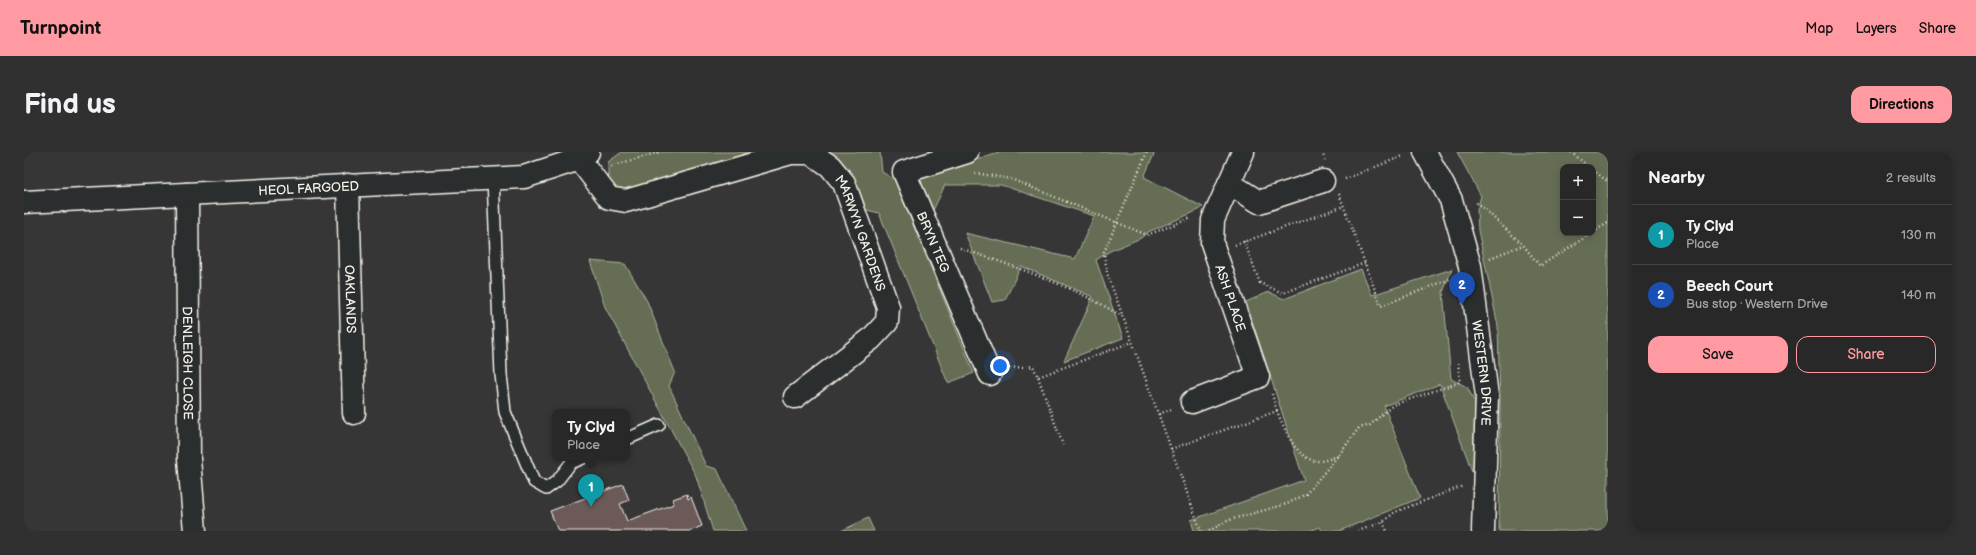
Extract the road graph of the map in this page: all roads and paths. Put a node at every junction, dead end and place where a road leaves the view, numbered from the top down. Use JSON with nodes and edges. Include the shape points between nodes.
{"nodes":[{"id":1,"x":660,"y":152,"type":"edge"},
{"id":2,"x":1147,"y":152,"type":"edge"},
{"id":3,"x":1243,"y":152,"type":"edge"},
{"id":4,"x":1322,"y":152,"type":"edge"},
{"id":5,"x":1571,"y":152,"type":"edge"},
{"id":6,"x":1416,"y":153,"type":"edge"},
{"id":7,"x":579,"y":154,"type":"edge"},
{"id":8,"x":968,"y":162,"type":"edge"},
{"id":9,"x":1585,"y":164,"type":"edge"},
{"id":10,"x":1596,"y":172,"type":"edge"},
{"id":11,"x":493,"y":178,"type":"junction"},
{"id":12,"x":1329,"y":182,"type":"junction"},
{"id":13,"x":1608,"y":182,"type":"edge"},
{"id":14,"x":1229,"y":183,"type":"junction"},
{"id":15,"x":348,"y":185,"type":"junction"},
{"id":16,"x":187,"y":194,"type":"junction"},
{"id":17,"x":1451,"y":200,"type":"junction"},
{"id":18,"x":24,"y":202,"type":"edge"},
{"id":19,"x":1344,"y":206,"type":"junction"},
{"id":20,"x":1213,"y":220,"type":"junction"},
{"id":21,"x":1117,"y":222,"type":"junction"},
{"id":22,"x":1608,"y":223,"type":"edge"},
{"id":23,"x":1596,"y":230,"type":"edge"},
{"id":24,"x":1587,"y":236,"type":"edge"},
{"id":25,"x":931,"y":237,"type":"junction"},
{"id":26,"x":1244,"y":241,"type":"junction"},
{"id":27,"x":1523,"y":245,"type":"junction"},
{"id":28,"x":1215,"y":252,"type":"junction"},
{"id":29,"x":1365,"y":263,"type":"junction"},
{"id":30,"x":1470,"y":266,"type":"junction"},
{"id":31,"x":1452,"y":286,"type":"dead end"},
{"id":32,"x":1123,"y":317,"type":"junction"},
{"id":33,"x":1132,"y":342,"type":"junction"},
{"id":34,"x":1458,"y":358,"type":"dead end"},
{"id":35,"x":990,"y":374,"type":"joint"},
{"id":36,"x":1038,"y":377,"type":"junction"},
{"id":37,"x":795,"y":397,"type":"dead end"},
{"id":38,"x":1192,"y":402,"type":"dead end"},
{"id":39,"x":354,"y":413,"type":"dead end"},
{"id":40,"x":659,"y":425,"type":"dead end"},
{"id":41,"x":630,"y":438,"type":"edge"},
{"id":42,"x":1063,"y":445,"type":"dead end"},
{"id":43,"x":1171,"y":449,"type":"junction"},
{"id":44,"x":1338,"y":456,"type":"junction"},
{"id":45,"x":576,"y":461,"type":"edge"},
{"id":46,"x":1484,"y":479,"type":"junction"},
{"id":47,"x":1383,"y":522,"type":"junction"},
{"id":48,"x":195,"y":531,"type":"edge"},
{"id":49,"x":1201,"y":531,"type":"edge"},
{"id":50,"x":1209,"y":531,"type":"edge"},
{"id":51,"x":1358,"y":531,"type":"edge"},
{"id":52,"x":1386,"y":531,"type":"edge"},
{"id":53,"x":1483,"y":531,"type":"edge"}],
"edges":[{"from":1,"to":7,"type":"path","via":[[605,168]]},
{"from":2,"to":21,"type":"path"},
{"from":3,"to":14,"type":"street","name":"ASH PLACE"},
{"from":4,"to":12,"type":"path"},
{"from":5,"to":9,"type":"path"},
{"from":6,"to":12,"type":"path"},
{"from":6,"to":17,"type":"street","name":"WESTERN DRIVE"},
{"from":7,"to":11,"type":"street","name":"HEOL FARGOED","via":[[524,177]]},
{"from":7,"to":37,"type":"street","name":"MARWYN GARDENS","via":[[609,198],[626,201],[791,152],[811,153],[830,166],[844,183],[888,307],[887,322],[871,339]]},
{"from":8,"to":21,"type":"path"},
{"from":8,"to":25,"type":"street","name":"BRYN TEG","via":[[904,172]]},
{"from":10,"to":13,"type":"path"},
{"from":11,"to":15,"type":"street","name":"HEOL FARGOED"},
{"from":11,"to":45,"type":"lane","via":[[501,374],[505,412],[534,482],[546,489],[558,481],[571,463]]},
{"from":12,"to":14,"type":"street","via":[[1259,202]]},
{"from":12,"to":19,"type":"path"},
{"from":14,"to":20,"type":"street","name":"ASH PLACE"},
{"from":15,"to":16,"type":"street","name":"HEOL FARGOED"},
{"from":15,"to":39,"type":"street","name":"OAKLANDS"},
{"from":16,"to":18,"type":"street","name":"HEOL FARGOED"},
{"from":16,"to":48,"type":"street","name":"DENLEIGH CLOSE","via":[[189,459]]},
{"from":17,"to":27,"type":"path","via":[[1479,204]]},
{"from":17,"to":30,"type":"street","name":"WESTERN DRIVE"},
{"from":19,"to":26,"type":"path"},
{"from":19,"to":29,"type":"path"},
{"from":20,"to":21,"type":"path","via":[[1194,216],[1147,235]]},
{"from":20,"to":28,"type":"street","name":"ASH PLACE","via":[[1212,243]]},
{"from":21,"to":32,"type":"path","via":[[1104,252],[1107,273]]},
{"from":22,"to":23,"type":"path"},
{"from":24,"to":27,"type":"path","via":[[1540,266]]},
{"from":25,"to":32,"type":"path","via":[[1011,265],[1104,305]]},
{"from":25,"to":35,"type":"street","name":"BRYN TEG"},
{"from":26,"to":28,"type":"path"},
{"from":26,"to":29,"type":"path","via":[[1260,284],[1283,293]]},
{"from":27,"to":30,"type":"path"},
{"from":28,"to":38,"type":"street","name":"ASH PLACE","via":[[1258,377]]},
{"from":29,"to":31,"type":"path","via":[[1381,306],[1451,278]]},
{"from":30,"to":46,"type":"street","name":"WESTERN DRIVE","via":[[1486,396]]},
{"from":32,"to":33,"type":"path"},
{"from":33,"to":36,"type":"path"},
{"from":33,"to":43,"type":"path"},
{"from":34,"to":44,"type":"path","via":[[1460,382],[1392,405],[1370,425],[1359,428]]},
{"from":35,"to":36,"type":"path","via":[[1014,366],[1033,366]]},
{"from":36,"to":42,"type":"path"},
{"from":40,"to":41,"type":"lane"},
{"from":43,"to":44,"type":"path","via":[[1277,411],[1287,436],[1302,455],[1318,462]]},
{"from":43,"to":49,"type":"path"},
{"from":44,"to":50,"type":"path","via":[[1306,494],[1287,504],[1229,520]]},
{"from":46,"to":47,"type":"path","via":[[1395,512]]},
{"from":46,"to":53,"type":"street","name":"WESTERN DRIVE"},
{"from":47,"to":51,"type":"path"},
{"from":47,"to":52,"type":"path"}]}
